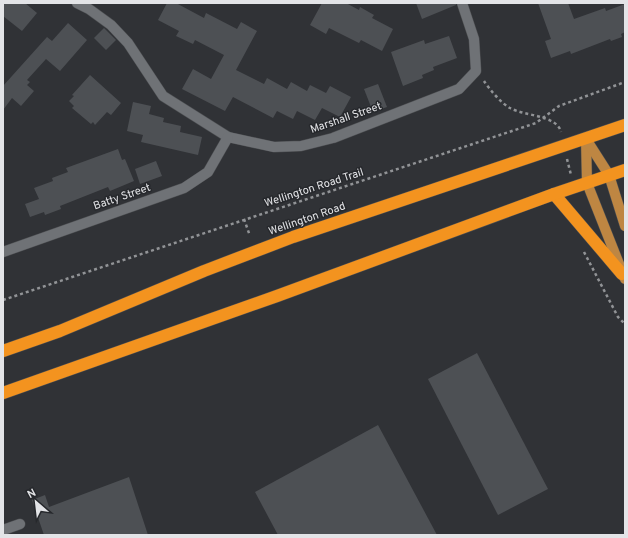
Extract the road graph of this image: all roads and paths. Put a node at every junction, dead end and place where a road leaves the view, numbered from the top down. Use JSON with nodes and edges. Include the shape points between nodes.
{"nodes":[{"id":1,"x":77,"y":3,"type":"edge"},
{"id":2,"x":462,"y":3,"type":"edge"},
{"id":3,"x":476,"y":71,"type":"junction"},
{"id":4,"x":625,"y":82,"type":"edge"},
{"id":5,"x":543,"y":119,"type":"junction"},
{"id":6,"x":625,"y":125,"type":"edge"},
{"id":7,"x":228,"y":137,"type":"junction"},
{"id":8,"x":586,"y":139,"type":"junction"},
{"id":9,"x":564,"y":146,"type":"junction"},
{"id":10,"x":625,"y":170,"type":"edge"},
{"id":11,"x":609,"y":175,"type":"junction"},
{"id":12,"x":587,"y":183,"type":"junction"},
{"id":13,"x":575,"y":187,"type":"junction"},
{"id":14,"x":554,"y":194,"type":"junction"},
{"id":15,"x":244,"y":219,"type":"junction"},
{"id":16,"x":625,"y":225,"type":"edge"},
{"id":17,"x":250,"y":236,"type":"dead end"},
{"id":18,"x":582,"y":247,"type":"dead end"},
{"id":19,"x":3,"y":252,"type":"edge"},
{"id":20,"x":624,"y":277,"type":"edge"},
{"id":21,"x":3,"y":300,"type":"edge"},
{"id":22,"x":625,"y":324,"type":"edge"},
{"id":23,"x":3,"y":351,"type":"edge"},
{"id":24,"x":3,"y":393,"type":"edge"},
{"id":25,"x":20,"y":524,"type":"dead end"},
{"id":26,"x":3,"y":530,"type":"edge"}],
"edges":[{"from":1,"to":7,"type":"street","name":"Marshall Street","via":[[111,25],[128,43],[162,96]]},
{"from":2,"to":3,"type":"street","via":[[474,39]]},
{"from":3,"to":5,"type":"path","via":[[487,86],[510,108]]},
{"from":3,"to":7,"type":"street","name":"Marshall Street","via":[[460,89],[333,138],[301,146],[274,147]]},
{"from":4,"to":5,"type":"path","name":"Wellington Road Trail","via":[[559,106]]},
{"from":5,"to":9,"type":"path","via":[[554,121],[560,128]]},
{"from":5,"to":15,"type":"path","name":"Wellington Road Trail"},
{"from":6,"to":8,"type":"highway","name":"Wellington Road"},
{"from":7,"to":19,"type":"street","name":"Batty Street","via":[[208,172],[184,188]]},
{"from":8,"to":9,"type":"highway","name":"Wellington Road"},
{"from":8,"to":11,"type":"main road"},
{"from":8,"to":12,"type":"main road"},
{"from":9,"to":13,"type":"path"},
{"from":9,"to":23,"type":"highway","name":"Wellington Road","via":[[293,236],[60,331]]},
{"from":10,"to":11,"type":"highway"},
{"from":11,"to":12,"type":"highway"},
{"from":11,"to":16,"type":"main road"},
{"from":12,"to":13,"type":"highway"},
{"from":12,"to":20,"type":"main road"},
{"from":13,"to":14,"type":"highway"},
{"from":14,"to":20,"type":"highway"},
{"from":14,"to":24,"type":"highway"},
{"from":15,"to":17,"type":"path"},
{"from":15,"to":21,"type":"path","name":"Wellington Road Trail"},
{"from":18,"to":22,"type":"path","via":[[618,317]]},
{"from":25,"to":26,"type":"street"}]}
